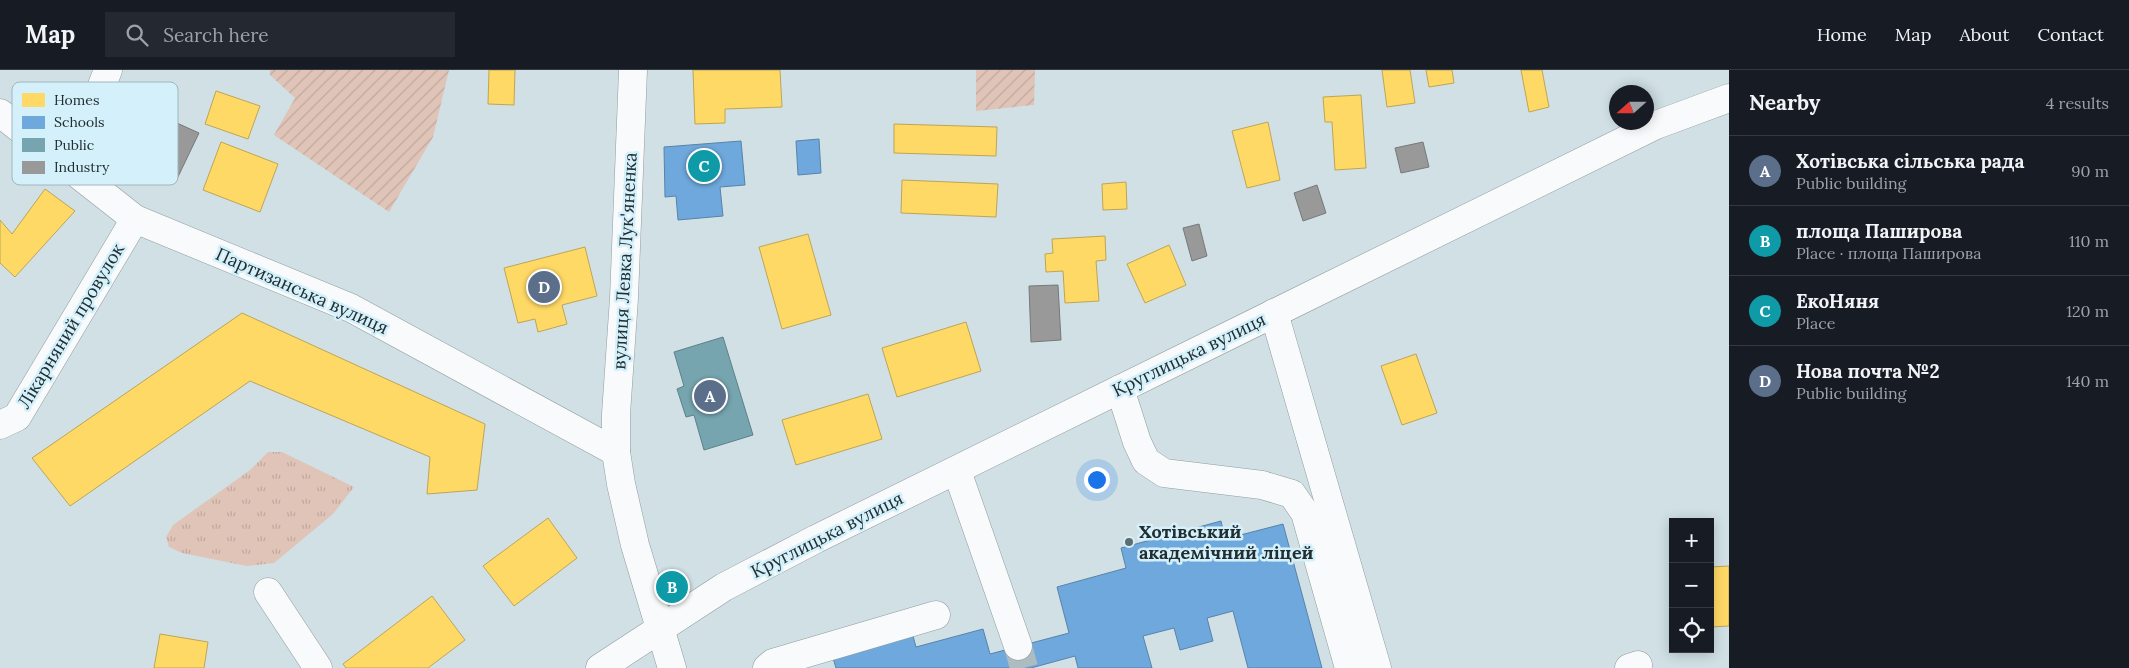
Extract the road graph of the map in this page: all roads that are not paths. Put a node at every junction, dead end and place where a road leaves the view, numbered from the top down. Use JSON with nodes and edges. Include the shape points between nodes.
{"nodes":[{"id":1,"x":108,"y":70,"type":"edge"},
{"id":2,"x":633,"y":70,"type":"edge"},
{"id":3,"x":103,"y":82,"type":"edge"},
{"id":4,"x":1729,"y":98,"type":"edge"},
{"id":5,"x":0,"y":113,"type":"edge"},
{"id":6,"x":12,"y":122,"type":"edge"},
{"id":7,"x":92,"y":185,"type":"edge"},
{"id":8,"x":135,"y":219,"type":"junction"},
{"id":9,"x":1274,"y":313,"type":"junction"},
{"id":10,"x":1120,"y":389,"type":"junction"},
{"id":11,"x":0,"y":425,"type":"edge"},
{"id":12,"x":616,"y":452,"type":"junction"},
{"id":13,"x":957,"y":471,"type":"junction"},
{"id":14,"x":268,"y":592,"type":"dead end"},
{"id":15,"x":936,"y":615,"type":"dead end"},
{"id":16,"x":659,"y":630,"type":"junction"},
{"id":17,"x":1018,"y":646,"type":"tunnel mouth"},
{"id":18,"x":318,"y":668,"type":"edge"},
{"id":19,"x":600,"y":668,"type":"edge"},
{"id":20,"x":672,"y":668,"type":"edge"},
{"id":21,"x":768,"y":668,"type":"edge"},
{"id":22,"x":1349,"y":668,"type":"edge"},
{"id":23,"x":1377,"y":668,"type":"edge"}],
"edges":[{"from":1,"to":3,"type":"street"},
{"from":2,"to":12,"type":"street","name":"вулиця Левка Лук'яненка"},
{"from":4,"to":9,"type":"street","name":"Круглицька вулиця","via":[[1656,125]]},
{"from":5,"to":6,"type":"street","name":"Партизанська вулиця"},
{"from":7,"to":8,"type":"street","name":"Партизанська вулиця"},
{"from":8,"to":11,"type":"street","name":"Лікарняний провулок","via":[[17,417]]},
{"from":8,"to":12,"type":"street","name":"Партизанська вулиця","via":[[351,308]]},
{"from":9,"to":10,"type":"street","name":"Круглицька вулиця"},
{"from":9,"to":23,"type":"street"},
{"from":10,"to":13,"type":"street","name":"Круглицька вулиця"},
{"from":10,"to":22,"type":"street","via":[[1146,461],[1164,473],[1262,485],[1292,494],[1305,514]]},
{"from":12,"to":16,"type":"street","name":"вулиця Левка Лук'яненка","via":[[635,545]]},
{"from":13,"to":16,"type":"street","name":"Круглицька вулиця","via":[[724,587]]},
{"from":13,"to":17,"type":"street"},
{"from":14,"to":18,"type":"street"},
{"from":15,"to":21,"type":"street","via":[[773,663]]},
{"from":16,"to":19,"type":"street","name":"Круглицька вулиця"},
{"from":16,"to":20,"type":"street","name":"вулиця Левка Лук'яненка"}]}
